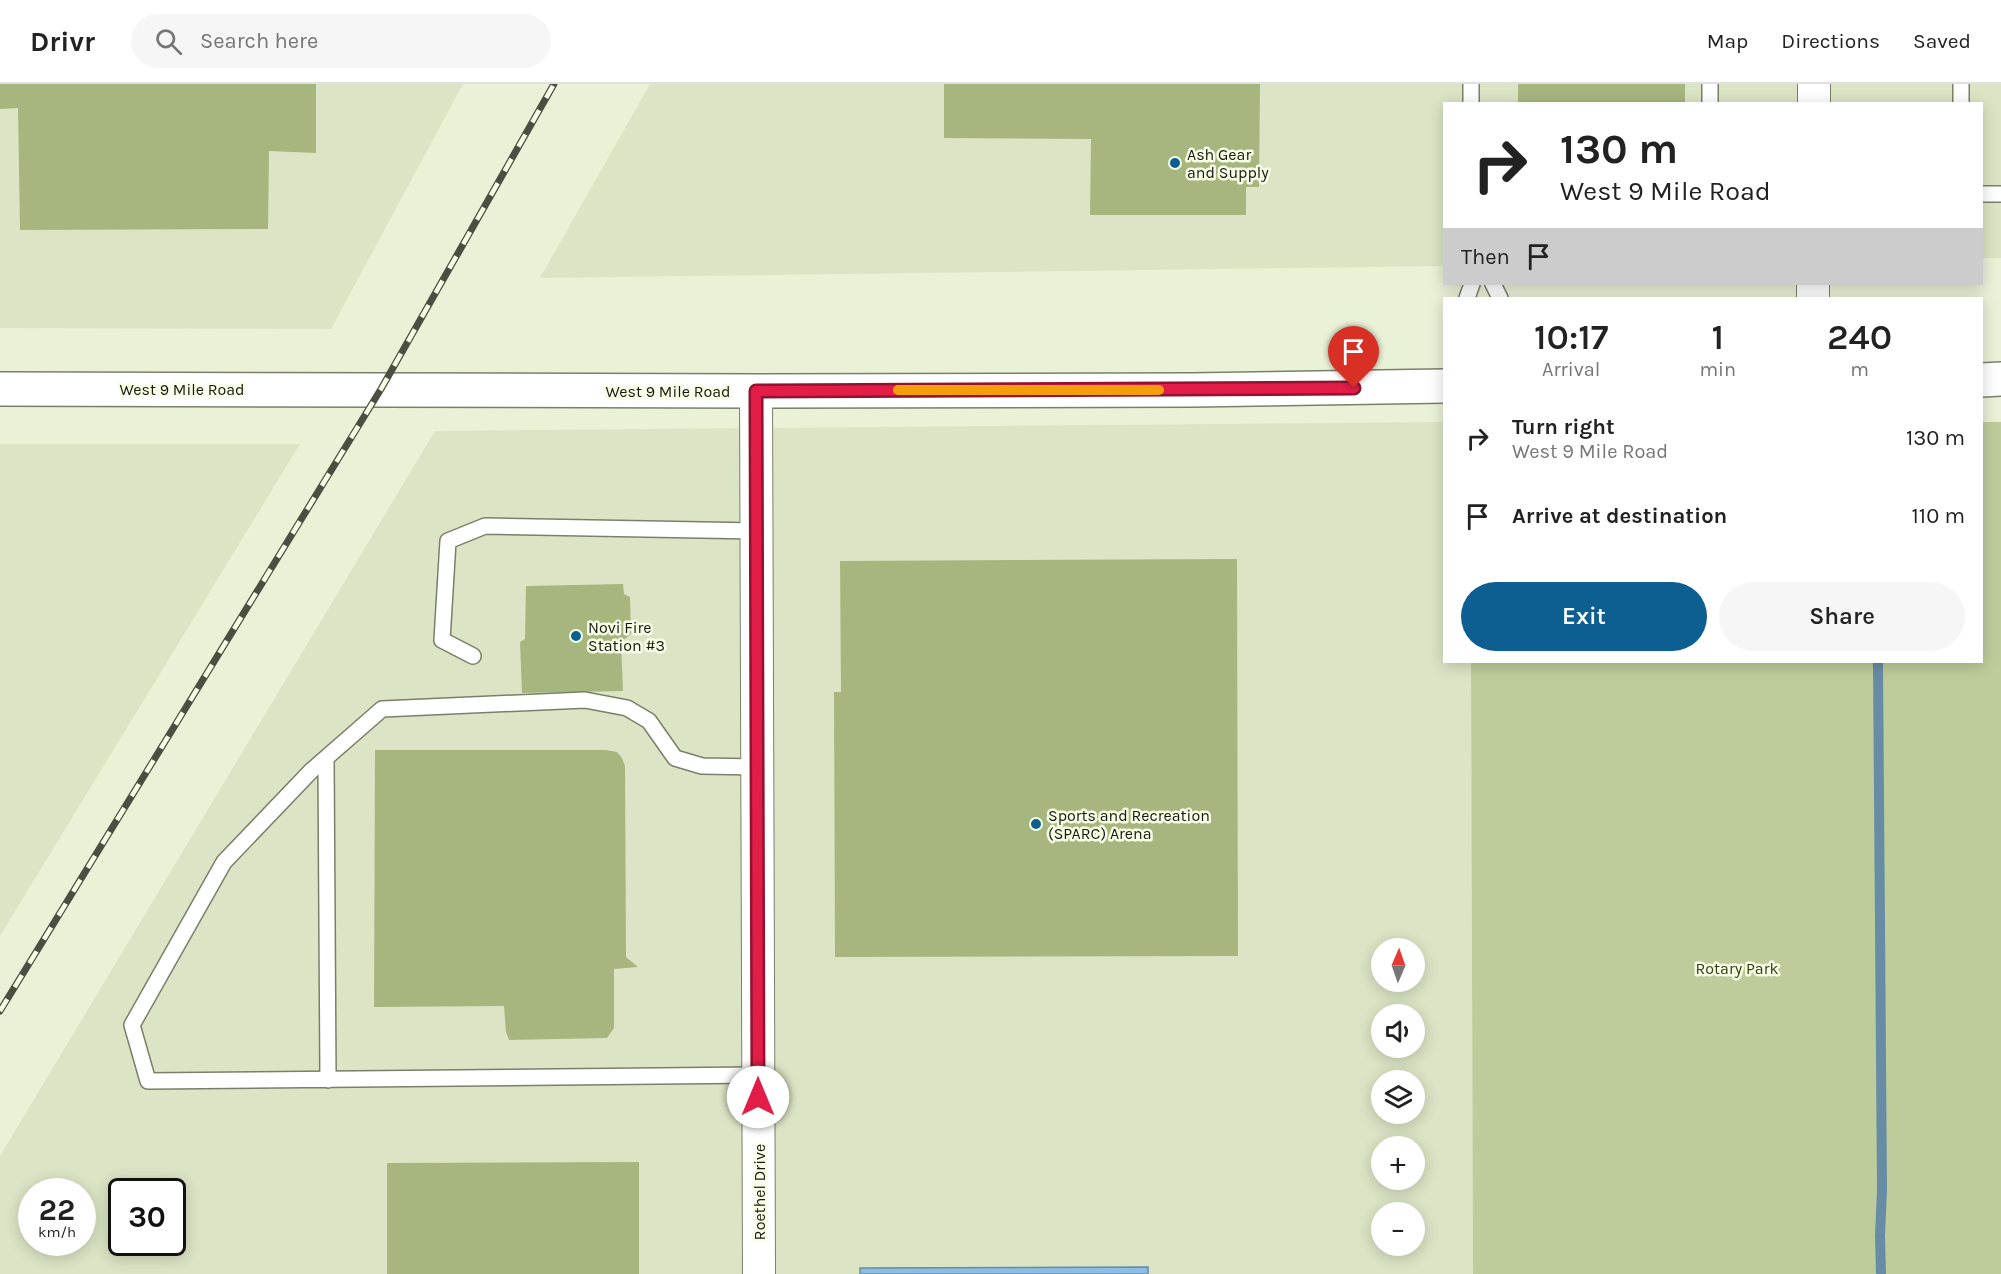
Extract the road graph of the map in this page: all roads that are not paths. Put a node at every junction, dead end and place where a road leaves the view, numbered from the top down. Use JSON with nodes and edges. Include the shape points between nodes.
{"nodes":[{"id":1,"x":1471,"y":84,"type":"edge"},
{"id":2,"x":1710,"y":84,"type":"edge"},
{"id":3,"x":1814,"y":84,"type":"edge"},
{"id":4,"x":1961,"y":84,"type":"edge"},
{"id":5,"x":1470,"y":102,"type":"edge"},
{"id":6,"x":1710,"y":102,"type":"edge"},
{"id":7,"x":1814,"y":102,"type":"edge"},
{"id":8,"x":1961,"y":102,"type":"edge"},
{"id":9,"x":1983,"y":194,"type":"edge"},
{"id":10,"x":2001,"y":194,"type":"edge"},
{"id":11,"x":2001,"y":379,"type":"edge"},
{"id":12,"x":1983,"y":380,"type":"edge"},
{"id":13,"x":1443,"y":386,"type":"edge"},
{"id":14,"x":0,"y":388,"type":"edge"},
{"id":15,"x":756,"y":391,"type":"junction"},
{"id":16,"x":757,"y":531,"type":"junction"},
{"id":17,"x":473,"y":656,"type":"dead end"},
{"id":18,"x":326,"y":758,"type":"junction"},
{"id":19,"x":757,"y":767,"type":"junction"},
{"id":20,"x":758,"y":1075,"type":"junction"},
{"id":21,"x":328,"y":1080,"type":"junction"},
{"id":22,"x":759,"y":1274,"type":"edge"}],
"edges":[{"from":1,"to":5,"type":"lane"},
{"from":2,"to":6,"type":"lane"},
{"from":3,"to":7,"type":"street"},
{"from":4,"to":8,"type":"lane"},
{"from":9,"to":10,"type":"lane"},
{"from":11,"to":12,"type":"street"},
{"from":13,"to":15,"type":"street","name":"West 9 Mile Road"},
{"from":14,"to":15,"type":"street","name":"West 9 Mile Road"},
{"from":15,"to":16,"type":"street","name":"Roethel Drive"},
{"from":16,"to":17,"type":"lane","via":[[485,526],[448,541],[442,640]]},
{"from":16,"to":19,"type":"street","name":"Roethel Drive"},
{"from":18,"to":19,"type":"lane","via":[[382,709],[585,700],[627,708],[649,721],[675,758],[702,766]]},
{"from":18,"to":21,"type":"lane"},
{"from":18,"to":21,"type":"lane","via":[[224,862],[132,1025],[148,1082]]},
{"from":19,"to":20,"type":"street","name":"Roethel Drive"},
{"from":20,"to":21,"type":"lane"},
{"from":20,"to":22,"type":"street","name":"Roethel Drive"}]}
